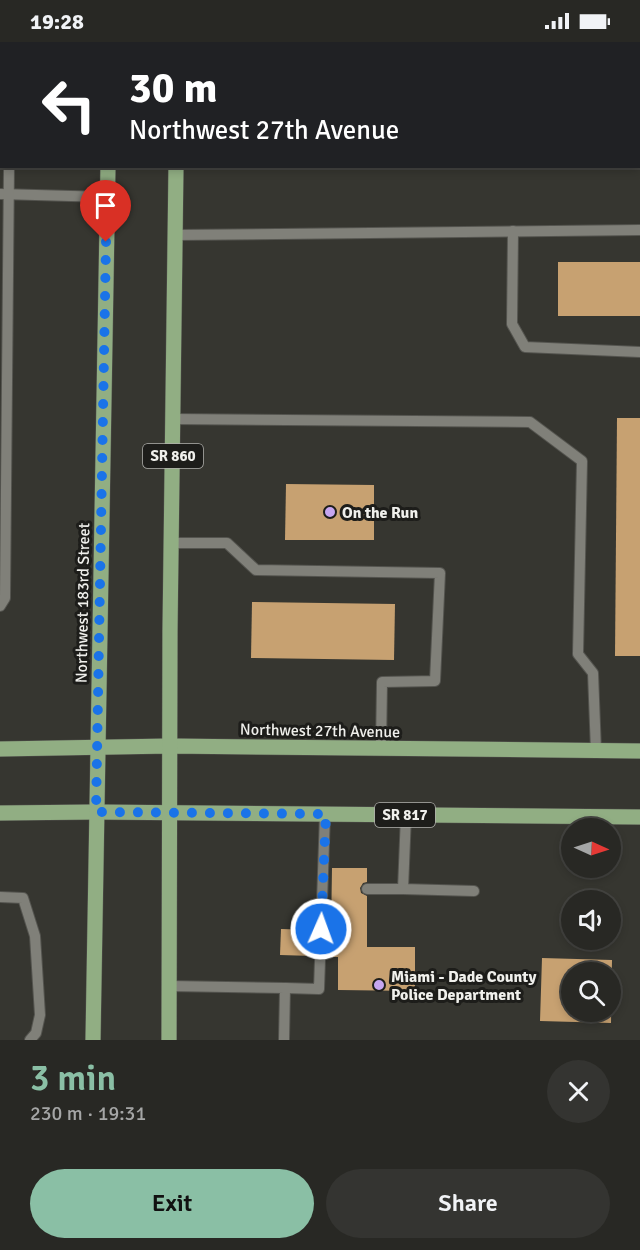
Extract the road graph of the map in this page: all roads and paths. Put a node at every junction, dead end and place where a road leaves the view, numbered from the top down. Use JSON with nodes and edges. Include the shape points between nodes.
{"nodes":[{"id":1,"x":9,"y":168,"type":"edge"},
{"id":2,"x":108,"y":168,"type":"edge"},
{"id":3,"x":176,"y":168,"type":"edge"},
{"id":4,"x":5,"y":194,"type":"edge"},
{"id":5,"x":107,"y":197,"type":"junction"},
{"id":6,"x":640,"y":230,"type":"edge"},
{"id":7,"x":513,"y":231,"type":"junction"},
{"id":8,"x":175,"y":235,"type":"junction"},
{"id":9,"x":640,"y":352,"type":"edge"},
{"id":10,"x":3,"y":419,"type":"edge"},
{"id":11,"x":173,"y":419,"type":"junction"},
{"id":12,"x":172,"y":543,"type":"junction"},
{"id":13,"x":0,"y":606,"type":"edge"},
{"id":14,"x":170,"y":746,"type":"junction"},
{"id":15,"x":97,"y":747,"type":"junction"},
{"id":16,"x":381,"y":748,"type":"junction"},
{"id":17,"x":0,"y":749,"type":"edge"},
{"id":18,"x":597,"y":750,"type":"junction"},
{"id":19,"x":640,"y":751,"type":"edge"},
{"id":20,"x":96,"y":812,"type":"junction"},
{"id":21,"x":170,"y":812,"type":"junction"},
{"id":22,"x":0,"y":813,"type":"edge"},
{"id":23,"x":326,"y":814,"type":"junction"},
{"id":24,"x":406,"y":814,"type":"junction"},
{"id":25,"x":640,"y":817,"type":"edge"},
{"id":26,"x":367,"y":889,"type":"dead end"},
{"id":27,"x":403,"y":889,"type":"junction"},
{"id":28,"x":474,"y":891,"type":"dead end"},
{"id":29,"x":0,"y":897,"type":"edge"},
{"id":30,"x":169,"y":986,"type":"junction"},
{"id":31,"x":285,"y":988,"type":"junction"},
{"id":32,"x":30,"y":1040,"type":"edge"},
{"id":33,"x":93,"y":1040,"type":"edge"},
{"id":34,"x":169,"y":1040,"type":"edge"},
{"id":35,"x":284,"y":1040,"type":"edge"}],
"edges":[{"from":1,"to":4,"type":"lane"},
{"from":2,"to":5,"type":"main road","name":"Northwest 183rd Street"},
{"from":3,"to":8,"type":"main road","number":"SR 860"},
{"from":4,"to":5,"type":"lane"},
{"from":4,"to":10,"type":"lane"},
{"from":5,"to":15,"type":"main road","name":"Northwest 183rd Street"},
{"from":6,"to":7,"type":"lane"},
{"from":7,"to":8,"type":"lane"},
{"from":7,"to":9,"type":"lane","via":[[512,324],[525,347]]},
{"from":8,"to":11,"type":"main road","number":"SR 860"},
{"from":10,"to":13,"type":"lane","via":[[5,597]]},
{"from":11,"to":12,"type":"main road","number":"SR 860"},
{"from":11,"to":18,"type":"lane","via":[[530,422],[582,460],[578,654],[593,673]]},
{"from":12,"to":14,"type":"main road","number":"SR 860"},
{"from":12,"to":16,"type":"lane","via":[[227,543],[256,570],[440,573],[435,681],[382,681]]},
{"from":14,"to":15,"type":"main road","name":"Northwest 27th Avenue"},
{"from":14,"to":16,"type":"main road","name":"Northwest 27th Avenue"},
{"from":14,"to":21,"type":"main road","number":"SR 860"},
{"from":15,"to":17,"type":"main road","name":"Northwest 27th Avenue"},
{"from":15,"to":20,"type":"main road","name":"Northwest 183rd Street"},
{"from":16,"to":18,"type":"main road","name":"Northwest 27th Avenue"},
{"from":18,"to":19,"type":"main road","name":"Northwest 27th Avenue"},
{"from":20,"to":21,"type":"main road","number":"SR 817"},
{"from":20,"to":22,"type":"main road","number":"SR 817"},
{"from":20,"to":33,"type":"main road","name":"Northwest 183rd Street"},
{"from":21,"to":23,"type":"main road","number":"SR 817"},
{"from":21,"to":30,"type":"main road","number":"SR 860"},
{"from":23,"to":24,"type":"main road","number":"SR 817"},
{"from":23,"to":31,"type":"lane","via":[[327,889],[319,988]]},
{"from":24,"to":25,"type":"main road","number":"SR 817"},
{"from":24,"to":27,"type":"lane"},
{"from":26,"to":27,"type":"lane"},
{"from":27,"to":28,"type":"lane"},
{"from":29,"to":32,"type":"lane","via":[[23,898],[35,936],[40,1016]]},
{"from":30,"to":31,"type":"lane"},
{"from":30,"to":34,"type":"main road","number":"SR 860"},
{"from":31,"to":35,"type":"lane"}]}
